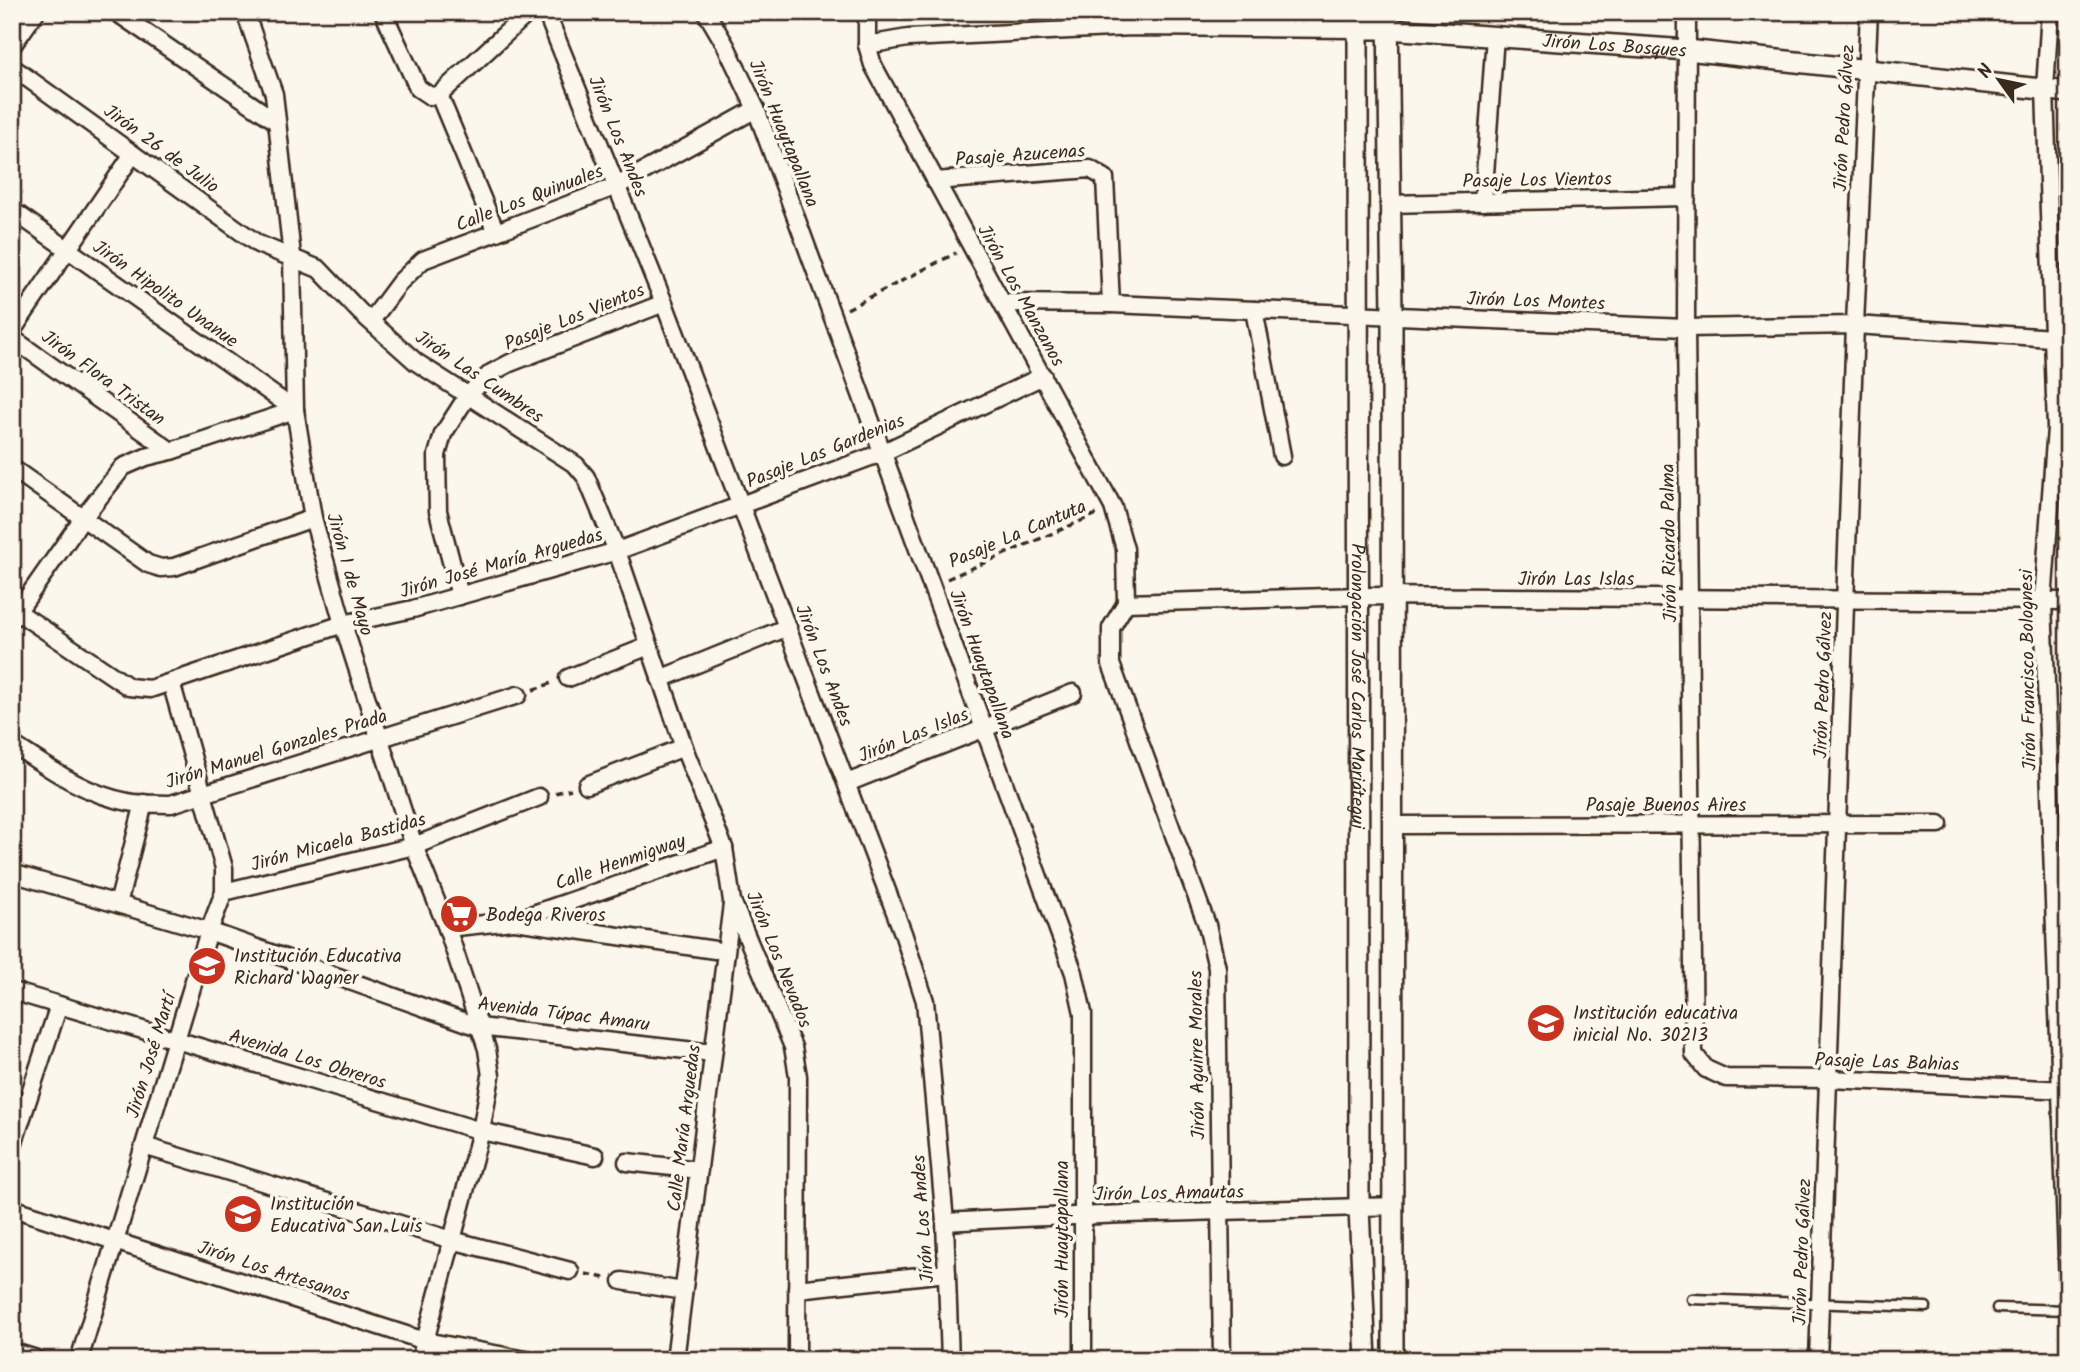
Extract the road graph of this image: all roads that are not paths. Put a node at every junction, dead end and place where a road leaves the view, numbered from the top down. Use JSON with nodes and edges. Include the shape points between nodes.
{"nodes":[{"id":1,"x":36,"y":12,"type":"edge"},
{"id":2,"x":116,"y":12,"type":"edge"},
{"id":3,"x":245,"y":12,"type":"edge"},
{"id":4,"x":383,"y":12,"type":"edge"},
{"id":5,"x":529,"y":12,"type":"edge"},
{"id":6,"x":546,"y":12,"type":"edge"},
{"id":7,"x":706,"y":12,"type":"edge"},
{"id":8,"x":867,"y":12,"type":"edge"},
{"id":9,"x":1688,"y":12,"type":"edge"},
{"id":10,"x":1869,"y":12,"type":"edge"},
{"id":11,"x":2050,"y":12,"type":"edge"},
{"id":12,"x":134,"y":17,"type":"edge"},
{"id":13,"x":1252,"y":20,"type":"edge"},
{"id":14,"x":1358,"y":21,"type":"edge"},
{"id":15,"x":1388,"y":21,"type":"edge"},
{"id":16,"x":1495,"y":36,"type":"junction"},
{"id":17,"x":867,"y":45,"type":"junction"},
{"id":18,"x":12,"y":46,"type":"edge"},
{"id":19,"x":1687,"y":50,"type":"junction"},
{"id":20,"x":12,"y":67,"type":"edge"},
{"id":21,"x":1867,"y":69,"type":"junction"},
{"id":22,"x":2045,"y":89,"type":"junction"},
{"id":23,"x":2068,"y":92,"type":"edge"},
{"id":24,"x":434,"y":95,"type":"junction"},
{"id":25,"x":756,"y":109,"type":"junction"},
{"id":26,"x":277,"y":122,"type":"junction"},
{"id":27,"x":133,"y":154,"type":"junction"},
{"id":28,"x":934,"y":181,"type":"junction"},
{"id":29,"x":617,"y":186,"type":"junction"},
{"id":30,"x":1686,"y":197,"type":"junction"},
{"id":31,"x":1483,"y":202,"type":"junction"},
{"id":32,"x":1389,"y":204,"type":"junction"},
{"id":33,"x":12,"y":210,"type":"edge"},
{"id":34,"x":496,"y":232,"type":"junction"},
{"id":35,"x":68,"y":249,"type":"junction"},
{"id":36,"x":292,"y":256,"type":"junction"},
{"id":37,"x":664,"y":303,"type":"junction"},
{"id":38,"x":1003,"y":303,"type":"junction"},
{"id":39,"x":1111,"y":304,"type":"junction"},
{"id":40,"x":1254,"y":310,"type":"junction"},
{"id":41,"x":1360,"y":314,"type":"junction"},
{"id":42,"x":1392,"y":315,"type":"junction"},
{"id":43,"x":371,"y":321,"type":"junction"},
{"id":44,"x":1855,"y":325,"type":"junction"},
{"id":45,"x":1686,"y":328,"type":"junction"},
{"id":46,"x":12,"y":331,"type":"edge"},
{"id":47,"x":12,"y":338,"type":"edge"},
{"id":48,"x":2060,"y":338,"type":"edge"},
{"id":49,"x":1042,"y":376,"type":"junction"},
{"id":50,"x":468,"y":395,"type":"junction"},
{"id":51,"x":295,"y":410,"type":"junction"},
{"id":52,"x":171,"y":451,"type":"junction"},
{"id":53,"x":884,"y":452,"type":"junction"},
{"id":54,"x":1282,"y":456,"type":"dead end"},
{"id":55,"x":12,"y":468,"type":"edge"},
{"id":56,"x":742,"y":505,"type":"junction"},
{"id":57,"x":83,"y":518,"type":"junction"},
{"id":58,"x":313,"y":518,"type":"junction"},
{"id":59,"x":617,"y":551,"type":"junction"},
{"id":60,"x":460,"y":596,"type":"junction"},
{"id":61,"x":1360,"y":596,"type":"junction"},
{"id":62,"x":1392,"y":598,"type":"junction"},
{"id":63,"x":1689,"y":599,"type":"junction"},
{"id":64,"x":1846,"y":600,"type":"junction"},
{"id":65,"x":2043,"y":601,"type":"junction"},
{"id":66,"x":2068,"y":601,"type":"edge"},
{"id":67,"x":1126,"y":603,"type":"junction"},
{"id":68,"x":14,"y":613,"type":"edge"},
{"id":69,"x":343,"y":624,"type":"junction"},
{"id":70,"x":788,"y":628,"type":"junction"},
{"id":71,"x":649,"y":646,"type":"junction"},
{"id":72,"x":568,"y":678,"type":"road end"},
{"id":73,"x":660,"y":679,"type":"junction"},
{"id":74,"x":171,"y":682,"type":"junction"},
{"id":75,"x":1073,"y":693,"type":"dead end"},
{"id":76,"x":518,"y":695,"type":"road end"},
{"id":77,"x":984,"y":728,"type":"junction"},
{"id":78,"x":380,"y":739,"type":"junction"},
{"id":79,"x":12,"y":744,"type":"edge"},
{"id":80,"x":684,"y":747,"type":"junction"},
{"id":81,"x":847,"y":783,"type":"junction"},
{"id":82,"x":587,"y":785,"type":"road end"},
{"id":83,"x":203,"y":793,"type":"junction"},
{"id":84,"x":539,"y":797,"type":"road end"},
{"id":85,"x":144,"y":803,"type":"junction"},
{"id":86,"x":1838,"y":824,"type":"junction"},
{"id":87,"x":1939,"y":824,"type":"dead end"},
{"id":88,"x":1393,"y":825,"type":"junction"},
{"id":89,"x":1692,"y":825,"type":"junction"},
{"id":90,"x":414,"y":846,"type":"junction"},
{"id":91,"x":724,"y":848,"type":"junction"},
{"id":92,"x":12,"y":873,"type":"edge"},
{"id":93,"x":224,"y":892,"type":"junction"},
{"id":94,"x":732,"y":901,"type":"junction"},
{"id":95,"x":118,"y":904,"type":"junction"},
{"id":96,"x":513,"y":921,"type":"junction"},
{"id":97,"x":447,"y":928,"type":"junction"},
{"id":98,"x":209,"y":931,"type":"junction"},
{"id":99,"x":715,"y":950,"type":"dead end"},
{"id":100,"x":12,"y":991,"type":"edge"},
{"id":101,"x":59,"y":1005,"type":"junction"},
{"id":102,"x":479,"y":1027,"type":"junction"},
{"id":103,"x":176,"y":1040,"type":"junction"},
{"id":104,"x":713,"y":1053,"type":"junction"},
{"id":105,"x":1706,"y":1069,"type":"joint"},
{"id":106,"x":1829,"y":1079,"type":"junction"},
{"id":107,"x":2064,"y":1090,"type":"edge"},
{"id":108,"x":481,"y":1132,"type":"junction"},
{"id":109,"x":144,"y":1146,"type":"junction"},
{"id":110,"x":12,"y":1148,"type":"edge"},
{"id":111,"x":595,"y":1156,"type":"dead end"},
{"id":112,"x":627,"y":1162,"type":"dead end"},
{"id":113,"x":699,"y":1170,"type":"junction"},
{"id":114,"x":1393,"y":1206,"type":"junction"},
{"id":115,"x":12,"y":1208,"type":"edge"},
{"id":116,"x":1359,"y":1208,"type":"junction"},
{"id":117,"x":1220,"y":1213,"type":"junction"},
{"id":118,"x":1082,"y":1214,"type":"junction"},
{"id":119,"x":946,"y":1222,"type":"junction"},
{"id":120,"x":452,"y":1240,"type":"junction"},
{"id":121,"x":115,"y":1241,"type":"junction"},
{"id":122,"x":570,"y":1271,"type":"road end"},
{"id":123,"x":947,"y":1273,"type":"junction"},
{"id":124,"x":622,"y":1281,"type":"road end"},
{"id":125,"x":2068,"y":1285,"type":"edge"},
{"id":126,"x":797,"y":1289,"type":"junction"},
{"id":127,"x":683,"y":1291,"type":"junction"},
{"id":128,"x":1692,"y":1299,"type":"dead end"},
{"id":129,"x":1820,"y":1305,"type":"junction"},
{"id":130,"x":1926,"y":1307,"type":"dead end"},
{"id":131,"x":1997,"y":1308,"type":"dead end"},
{"id":132,"x":2068,"y":1310,"type":"edge"},
{"id":133,"x":425,"y":1341,"type":"junction"},
{"id":134,"x":12,"y":1353,"type":"edge"},
{"id":135,"x":35,"y":1360,"type":"edge"},
{"id":136,"x":79,"y":1360,"type":"edge"},
{"id":137,"x":420,"y":1360,"type":"edge"},
{"id":138,"x":526,"y":1360,"type":"edge"},
{"id":139,"x":675,"y":1360,"type":"edge"},
{"id":140,"x":797,"y":1360,"type":"edge"},
{"id":141,"x":950,"y":1360,"type":"edge"},
{"id":142,"x":1083,"y":1360,"type":"edge"},
{"id":143,"x":1222,"y":1360,"type":"edge"},
{"id":144,"x":1366,"y":1360,"type":"edge"},
{"id":145,"x":1393,"y":1360,"type":"edge"},
{"id":146,"x":1818,"y":1360,"type":"edge"}],
"edges":[{"from":1,"to":18,"type":"street"},
{"from":2,"to":12,"type":"street"},
{"from":3,"to":26,"type":"street","name":"Jirón 1 de Mayo","via":[[274,94]]},
{"from":4,"to":24,"type":"street","via":[[418,89]]},
{"from":5,"to":24,"type":"street"},
{"from":6,"to":29,"type":"street","name":"Jirón Los Andes"},
{"from":7,"to":25,"type":"street","name":"Jirón Huaytapallana"},
{"from":8,"to":17,"type":"street","name":"Jirón Los Manzanos"},
{"from":9,"to":19,"type":"street","name":"Jirón Ricardo Palma"},
{"from":10,"to":21,"type":"street","name":"Jirón Pedro Gálvez"},
{"from":11,"to":22,"type":"street","name":"Jirón Francisco Bolognesi"},
{"from":12,"to":26,"type":"street"},
{"from":13,"to":14,"type":"street","name":"Jirón Los Bosques"},
{"from":13,"to":17,"type":"street","name":"Jirón Los Bosques","via":[[908,38]]},
{"from":14,"to":15,"type":"street","name":"Jirón Los Bosques"},
{"from":14,"to":41,"type":"street","name":"Prolongación José Carlos Mariátegui"},
{"from":15,"to":16,"type":"street","name":"Jirón Los Bosques"},
{"from":15,"to":32,"type":"street","name":"Prolongación José Carlos Mariátegui"},
{"from":16,"to":19,"type":"street","name":"Jirón Los Bosques"},
{"from":16,"to":31,"type":"street"},
{"from":17,"to":28,"type":"street","name":"Jirón Los Manzanos"},
{"from":19,"to":21,"type":"street","name":"Jirón Los Bosques"},
{"from":19,"to":30,"type":"street","name":"Jirón Ricardo Palma"},
{"from":20,"to":27,"type":"street","name":"Jirón 26 de Julio"},
{"from":21,"to":22,"type":"street","name":"Jirón Los Bosques"},
{"from":21,"to":44,"type":"street","name":"Jirón Pedro Gálvez"},
{"from":22,"to":23,"type":"street","name":"Jirón Los Bosques"},
{"from":22,"to":48,"type":"street","name":"Jirón Francisco Bolognesi"},
{"from":24,"to":34,"type":"street"},
{"from":25,"to":29,"type":"street","name":"Calle Los Quinuales"},
{"from":25,"to":53,"type":"street","name":"Jirón Huaytapallana"},
{"from":26,"to":36,"type":"street","name":"Jirón 1 de Mayo"},
{"from":27,"to":35,"type":"street"},
{"from":27,"to":36,"type":"street","name":"Jirón 26 de Julio","via":[[258,244]]},
{"from":28,"to":38,"type":"street","name":"Jirón Los Manzanos"},
{"from":28,"to":39,"type":"street","name":"Pasaje Azucenas","via":[[1099,172],[1105,178]]},
{"from":29,"to":34,"type":"street","name":"Calle Los Quinuales"},
{"from":29,"to":37,"type":"street","name":"Jirón Los Andes"},
{"from":30,"to":31,"type":"street","name":"Pasaje Los Vientos"},
{"from":30,"to":45,"type":"street","name":"Jirón Ricardo Palma"},
{"from":31,"to":32,"type":"street","name":"Pasaje Los Vientos"},
{"from":32,"to":42,"type":"street","name":"Prolongación José Carlos Mariátegui"},
{"from":33,"to":35,"type":"street","name":"Jirón Hipolito Unanue"},
{"from":34,"to":43,"type":"street","name":"Calle Los Quinuales","via":[[423,260]]},
{"from":35,"to":46,"type":"street"},
{"from":35,"to":51,"type":"street","name":"Jirón Hipolito Unanue"},
{"from":36,"to":43,"type":"street","name":"Jirón Las Cumbres","via":[[319,269]]},
{"from":36,"to":51,"type":"street","name":"Jirón 1 de Mayo"},
{"from":37,"to":50,"type":"street","name":"Pasaje Los Vientos","via":[[510,363],[491,373]]},
{"from":37,"to":56,"type":"street","name":"Jirón Los Andes"},
{"from":38,"to":39,"type":"street","name":"Jirón Los Montes"},
{"from":38,"to":49,"type":"street","name":"Jirón Los Manzanos"},
{"from":39,"to":40,"type":"street","name":"Jirón Los Montes"},
{"from":40,"to":41,"type":"street","name":"Jirón Los Montes"},
{"from":40,"to":54,"type":"street"},
{"from":41,"to":42,"type":"street","name":"Jirón Los Montes"},
{"from":41,"to":61,"type":"street","name":"Prolongación José Carlos Mariátegui"},
{"from":42,"to":45,"type":"street","name":"Jirón Los Montes"},
{"from":42,"to":62,"type":"street","name":"Prolongación José Carlos Mariátegui"},
{"from":43,"to":50,"type":"street","name":"Jirón Las Cumbres","via":[[416,362]]},
{"from":44,"to":45,"type":"street","name":"Jirón Los Montes"},
{"from":44,"to":48,"type":"street","name":"Jirón Los Montes"},
{"from":44,"to":64,"type":"street","name":"Jirón Pedro Gálvez"},
{"from":45,"to":63,"type":"street","name":"Jirón Ricardo Palma"},
{"from":47,"to":52,"type":"street","name":"Jirón Flora Tristan"},
{"from":48,"to":65,"type":"street","name":"Jirón Francisco Bolognesi"},
{"from":49,"to":53,"type":"street","name":"Pasaje Las Gardenias"},
{"from":49,"to":67,"type":"street","name":"Jirón Los Manzanos","via":[[1113,507],[1125,549]]},
{"from":50,"to":59,"type":"street","name":"Jirón Las Cumbres","via":[[576,465],[586,477]]},
{"from":50,"to":60,"type":"street","name":"Pasaje Los Vientos","via":[[443,433],[437,455],[438,511]]},
{"from":51,"to":52,"type":"street"},
{"from":51,"to":58,"type":"street","name":"Jirón 1 de Mayo"},
{"from":52,"to":57,"type":"street","via":[[122,467]]},
{"from":53,"to":56,"type":"street","name":"Pasaje Las Gardenias"},
{"from":53,"to":77,"type":"street","name":"Jirón Huaytapallana"},
{"from":55,"to":57,"type":"street"},
{"from":56,"to":59,"type":"street","name":"Pasaje Las Gardenias"},
{"from":56,"to":70,"type":"street","name":"Jirón Los Andes"},
{"from":57,"to":58,"type":"street","via":[[148,564],[161,568]]},
{"from":57,"to":68,"type":"street"},
{"from":58,"to":69,"type":"street","name":"Jirón 1 de Mayo"},
{"from":59,"to":60,"type":"street","name":"Jirón José María Arguedas"},
{"from":59,"to":71,"type":"street","name":"Jirón Los Nevados"},
{"from":60,"to":69,"type":"street","name":"Jirón José María Arguedas"},
{"from":61,"to":62,"type":"street","name":"Jirón Las Islas"},
{"from":61,"to":67,"type":"street","name":"Jirón Las Islas"},
{"from":61,"to":116,"type":"street","name":"Prolongación José Carlos Mariátegui"},
{"from":62,"to":63,"type":"street","name":"Jirón Las Islas"},
{"from":62,"to":88,"type":"street","name":"Prolongación José Carlos Mariátegui"},
{"from":63,"to":64,"type":"street","name":"Jirón Las Islas"},
{"from":63,"to":89,"type":"street","name":"Jirón Ricardo Palma"},
{"from":64,"to":65,"type":"street","name":"Jirón Las Islas"},
{"from":64,"to":86,"type":"street","name":"Jirón Pedro Gálvez"},
{"from":65,"to":66,"type":"street","name":"Jirón Las Islas"},
{"from":65,"to":107,"type":"street","name":"Jirón Francisco Bolognesi"},
{"from":67,"to":117,"type":"street","name":"Jirón Aguirre Morales","via":[[1111,628],[1111,664],[1207,925],[1217,968]]},
{"from":68,"to":74,"type":"street","name":"Jirón José María Arguedas","via":[[129,687],[150,689]]},
{"from":69,"to":74,"type":"street","name":"Jirón José María Arguedas"},
{"from":69,"to":78,"type":"street","name":"Jirón 1 de Mayo"},
{"from":70,"to":73,"type":"street"},
{"from":70,"to":81,"type":"street","name":"Jirón Los Andes"},
{"from":71,"to":72,"type":"street"},
{"from":71,"to":73,"type":"street","name":"Jirón Los Nevados"},
{"from":73,"to":80,"type":"street","name":"Jirón Los Nevados"},
{"from":74,"to":83,"type":"street","name":"Jirón José Martí"},
{"from":75,"to":77,"type":"street","name":"Jirón Las Islas"},
{"from":76,"to":78,"type":"street","name":"Jirón Manuel Gonzales Prada"},
{"from":77,"to":81,"type":"street","name":"Jirón Las Islas"},
{"from":77,"to":118,"type":"street","name":"Jirón Huaytapallana","via":[[1074,973],[1083,1013]]},
{"from":78,"to":83,"type":"street","name":"Jirón Manuel Gonzales Prada"},
{"from":78,"to":90,"type":"street","name":"Jirón 1 de Mayo"},
{"from":79,"to":85,"type":"street","name":"Jirón Manuel Gonzales Prada","via":[[66,780],[100,796]]},
{"from":80,"to":82,"type":"street"},
{"from":80,"to":91,"type":"street","name":"Jirón Los Nevados"},
{"from":81,"to":119,"type":"street","name":"Jirón Los Andes","via":[[925,1001]]},
{"from":83,"to":85,"type":"street","name":"Jirón Manuel Gonzales Prada","via":[[171,804]]},
{"from":83,"to":93,"type":"street","name":"Jirón José Martí","via":[[224,868]]},
{"from":84,"to":90,"type":"street","name":"Jirón Micaela Bastidas"},
{"from":85,"to":95,"type":"street"},
{"from":86,"to":87,"type":"street","name":"Pasaje Buenos Aires"},
{"from":86,"to":89,"type":"street","name":"Pasaje Buenos Aires"},
{"from":86,"to":106,"type":"street","name":"Jirón Pedro Gálvez"},
{"from":88,"to":89,"type":"street","name":"Pasaje Buenos Aires"},
{"from":88,"to":114,"type":"street","name":"Prolongación José Carlos Mariátegui"},
{"from":89,"to":105,"type":"street","name":"Jirón Ricardo Palma","via":[[1694,1054]]},
{"from":90,"to":93,"type":"street","name":"Jirón Micaela Bastidas"},
{"from":90,"to":97,"type":"street","name":"Jirón 1 de Mayo"},
{"from":91,"to":94,"type":"street","name":"Jirón Los Nevados"},
{"from":91,"to":96,"type":"street","name":"Calle Henmigway"},
{"from":92,"to":95,"type":"street","name":"Avenida Túpac Amaru"},
{"from":93,"to":98,"type":"street","name":"Jirón José Martí"},
{"from":94,"to":104,"type":"street","name":"Calle María Arguedas"},
{"from":94,"to":126,"type":"street","name":"Jirón Los Nevados","via":[[793,1047],[798,1076]]},
{"from":95,"to":98,"type":"street","name":"Avenida Túpac Amaru"},
{"from":96,"to":97,"type":"street","name":"Calle Henmigway"},
{"from":96,"to":99,"type":"street"},
{"from":97,"to":102,"type":"street","name":"Jirón 1 de Mayo"},
{"from":98,"to":102,"type":"street","name":"Avenida Túpac Amaru"},
{"from":98,"to":103,"type":"street","name":"Jirón José Martí"},
{"from":100,"to":101,"type":"street","name":"Avenida Los Obreros"},
{"from":101,"to":103,"type":"street","name":"Avenida Los Obreros"},
{"from":101,"to":110,"type":"street"},
{"from":102,"to":104,"type":"street","name":"Avenida Túpac Amaru"},
{"from":102,"to":108,"type":"street","name":"Jirón 1 de Mayo","via":[[491,1076]]},
{"from":103,"to":108,"type":"street","name":"Avenida Los Obreros"},
{"from":103,"to":109,"type":"street","name":"Jirón José Martí"},
{"from":104,"to":113,"type":"street","name":"Calle María Arguedas"},
{"from":105,"to":106,"type":"street","name":"Pasaje Las Bahias","via":[[1726,1078]]},
{"from":106,"to":107,"type":"street","name":"Pasaje Las Bahias"},
{"from":106,"to":129,"type":"street","name":"Jirón Pedro Gálvez"},
{"from":107,"to":125,"type":"street","name":"Jirón Francisco Bolognesi"},
{"from":108,"to":111,"type":"street","name":"Avenida Los Obreros"},
{"from":108,"to":120,"type":"street","name":"Jirón 1 de Mayo"},
{"from":109,"to":120,"type":"street"},
{"from":109,"to":121,"type":"street","name":"Jirón José Martí"},
{"from":112,"to":113,"type":"street"},
{"from":113,"to":127,"type":"street","name":"Calle María Arguedas"},
{"from":114,"to":116,"type":"street","name":"Jirón Los Amautas"},
{"from":114,"to":145,"type":"street","name":"Prolongación José Carlos Mariátegui"},
{"from":115,"to":121,"type":"street","name":"Jirón Los Artesanos"},
{"from":116,"to":117,"type":"street","name":"Jirón Los Amautas"},
{"from":116,"to":144,"type":"street","name":"Prolongación José Carlos Mariátegui"},
{"from":117,"to":118,"type":"street","name":"Jirón Los Amautas"},
{"from":117,"to":143,"type":"street","name":"Jirón Aguirre Morales"},
{"from":118,"to":119,"type":"street","name":"Jirón Los Amautas"},
{"from":118,"to":142,"type":"street","name":"Jirón Huaytapallana"},
{"from":119,"to":123,"type":"street","name":"Jirón Los Andes"},
{"from":120,"to":122,"type":"street"},
{"from":120,"to":133,"type":"street","name":"Jirón 1 de Mayo"},
{"from":121,"to":133,"type":"street","name":"Jirón Los Artesanos"},
{"from":121,"to":136,"type":"street","name":"Jirón José Martí"},
{"from":123,"to":126,"type":"street"},
{"from":123,"to":141,"type":"street","name":"Jirón Los Andes"},
{"from":124,"to":127,"type":"street"},
{"from":126,"to":140,"type":"street","name":"Jirón Los Nevados"},
{"from":127,"to":139,"type":"street","name":"Calle María Arguedas"},
{"from":128,"to":129,"type":"lane"},
{"from":129,"to":130,"type":"lane"},
{"from":129,"to":146,"type":"street","name":"Jirón Pedro Gálvez"},
{"from":131,"to":132,"type":"lane"},
{"from":133,"to":137,"type":"street","name":"Jirón 1 de Mayo"},
{"from":133,"to":138,"type":"street","name":"Jirón Los Artesanos"},
{"from":134,"to":135,"type":"street"}]}
